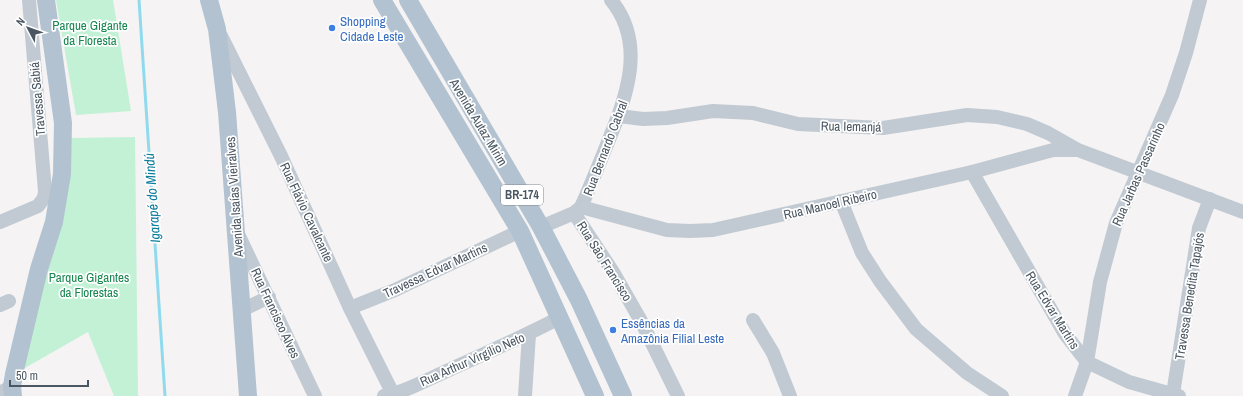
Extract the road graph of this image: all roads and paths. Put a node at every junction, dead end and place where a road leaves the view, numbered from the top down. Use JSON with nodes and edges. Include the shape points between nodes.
{"nodes":[{"id":1,"x":29,"y":0,"type":"edge"},
{"id":2,"x":46,"y":0,"type":"edge"},
{"id":3,"x":209,"y":0,"type":"edge"},
{"id":4,"x":382,"y":0,"type":"edge"},
{"id":5,"x":408,"y":0,"type":"edge"},
{"id":6,"x":611,"y":0,"type":"edge"},
{"id":7,"x":1200,"y":0,"type":"edge"},
{"id":8,"x":217,"y":29,"type":"junction"},
{"id":9,"x":619,"y":116,"type":"junction"},
{"id":10,"x":1078,"y":150,"type":"junction"},
{"id":11,"x":972,"y":172,"type":"junction"},
{"id":12,"x":1137,"y":173,"type":"junction"},
{"id":13,"x":1210,"y":199,"type":"junction"},
{"id":14,"x":841,"y":201,"type":"junction"},
{"id":15,"x":578,"y":210,"type":"junction"},
{"id":16,"x":1243,"y":212,"type":"edge"},
{"id":17,"x":0,"y":222,"type":"edge"},
{"id":18,"x":541,"y":227,"type":"junction"},
{"id":19,"x":236,"y":230,"type":"junction"},
{"id":20,"x":520,"y":231,"type":"junction"},
{"id":21,"x":269,"y":297,"type":"junction"},
{"id":22,"x":350,"y":308,"type":"junction"},
{"id":23,"x":242,"y":310,"type":"junction"},
{"id":24,"x":559,"y":318,"type":"junction"},
{"id":25,"x":753,"y":320,"type":"dead end"},
{"id":26,"x":528,"y":334,"type":"junction"},
{"id":27,"x":1087,"y":362,"type":"junction"},
{"id":28,"x":8,"y":392,"type":"edge"},
{"id":29,"x":390,"y":395,"type":"edge"},
{"id":30,"x":1176,"y":395,"type":"edge"},
{"id":31,"x":248,"y":396,"type":"edge"},
{"id":32,"x":315,"y":396,"type":"edge"},
{"id":33,"x":525,"y":396,"type":"edge"},
{"id":34,"x":595,"y":396,"type":"edge"},
{"id":35,"x":623,"y":396,"type":"edge"},
{"id":36,"x":678,"y":396,"type":"edge"},
{"id":37,"x":790,"y":396,"type":"edge"},
{"id":38,"x":1002,"y":396,"type":"edge"},
{"id":39,"x":1075,"y":396,"type":"edge"}],
"edges":[{"from":1,"to":17,"type":"street","name":"Travessa Sabiá","via":[[45,191],[44,198],[38,206]]},
{"from":2,"to":28,"type":"main road","via":[[63,123],[62,174],[54,222],[39,269]]},
{"from":3,"to":8,"type":"main road","name":"Avenida Isaías Vieiralves"},
{"from":4,"to":20,"type":"main road","name":"Avenida Autaz Mirim","number":"BR-174"},
{"from":5,"to":18,"type":"main road","name":"Avenida Autaz Mirim","number":"BR-174"},
{"from":6,"to":9,"type":"street","name":"Rua Bernardo Cabral","via":[[624,19],[631,51],[627,88]]},
{"from":7,"to":12,"type":"street","name":"Rua Jarbas Passarinho","via":[[1172,95]]},
{"from":8,"to":19,"type":"main road","name":"Avenida Isaías Vieiralves","via":[[227,112]]},
{"from":8,"to":22,"type":"street","name":"Rua Flávio Cavalcante","via":[[281,156]]},
{"from":9,"to":10,"type":"street","name":"Rua Iemanjá","via":[[643,120],[713,111],[753,113],[798,124],[884,128],[967,115],[997,117],[1027,124]]},
{"from":9,"to":15,"type":"street","name":"Rua Bernardo Cabral"},
{"from":10,"to":11,"type":"street","name":"Rua Manoel Ribeiro","via":[[1053,150]]},
{"from":10,"to":12,"type":"street"},
{"from":11,"to":14,"type":"street","name":"Rua Manoel Ribeiro"},
{"from":11,"to":27,"type":"street","name":"Rua Edvar Martins","via":[[1065,334]]},
{"from":12,"to":13,"type":"street"},
{"from":12,"to":27,"type":"street","name":"Rua Jarbas Passarinho","via":[[1116,223],[1100,282]]},
{"from":13,"to":16,"type":"street"},
{"from":13,"to":30,"type":"street","name":"Travessa Benedita Tapajós","via":[[1199,228]]},
{"from":14,"to":15,"type":"street","name":"Rua Manoel Ribeiro","via":[[713,230],[690,232],[667,230]]},
{"from":14,"to":38,"type":"street","via":[[862,253],[916,329],[967,373]]},
{"from":15,"to":18,"type":"street"},
{"from":15,"to":36,"type":"street","name":"Rua São Francisco","via":[[641,321]]},
{"from":18,"to":35,"type":"main road","name":"Avenida Autaz Mirim","number":"BR-174","via":[[579,300]]},
{"from":19,"to":21,"type":"street","name":"Rua Francisco Alves"},
{"from":19,"to":23,"type":"main road","name":"Avenida Isaías Vieiralves"},
{"from":20,"to":22,"type":"street","name":"Travessa Edvar Martins","via":[[395,290]]},
{"from":20,"to":24,"type":"main road","name":"Avenida Autaz Mirim","number":"BR-174"},
{"from":21,"to":23,"type":"street"},
{"from":21,"to":32,"type":"street","name":"Rua Francisco Alves"},
{"from":22,"to":29,"type":"street","name":"Rua Flávio Cavalcante"},
{"from":23,"to":31,"type":"main road","name":"Avenida Isaías Vieiralves"},
{"from":24,"to":26,"type":"street","name":"Rua Arthur Virgílio Neto"},
{"from":24,"to":34,"type":"main road","name":"Avenida Autaz Mirim","number":"BR-174"},
{"from":25,"to":37,"type":"street","via":[[773,353]]},
{"from":26,"to":29,"type":"street","name":"Rua Arthur Virgílio Neto"},
{"from":26,"to":33,"type":"street"},
{"from":27,"to":30,"type":"street","name":"Rua Edvar Martins","via":[[1129,382]]},
{"from":27,"to":39,"type":"street","name":"Rua Jarbas Passarinho"}]}
